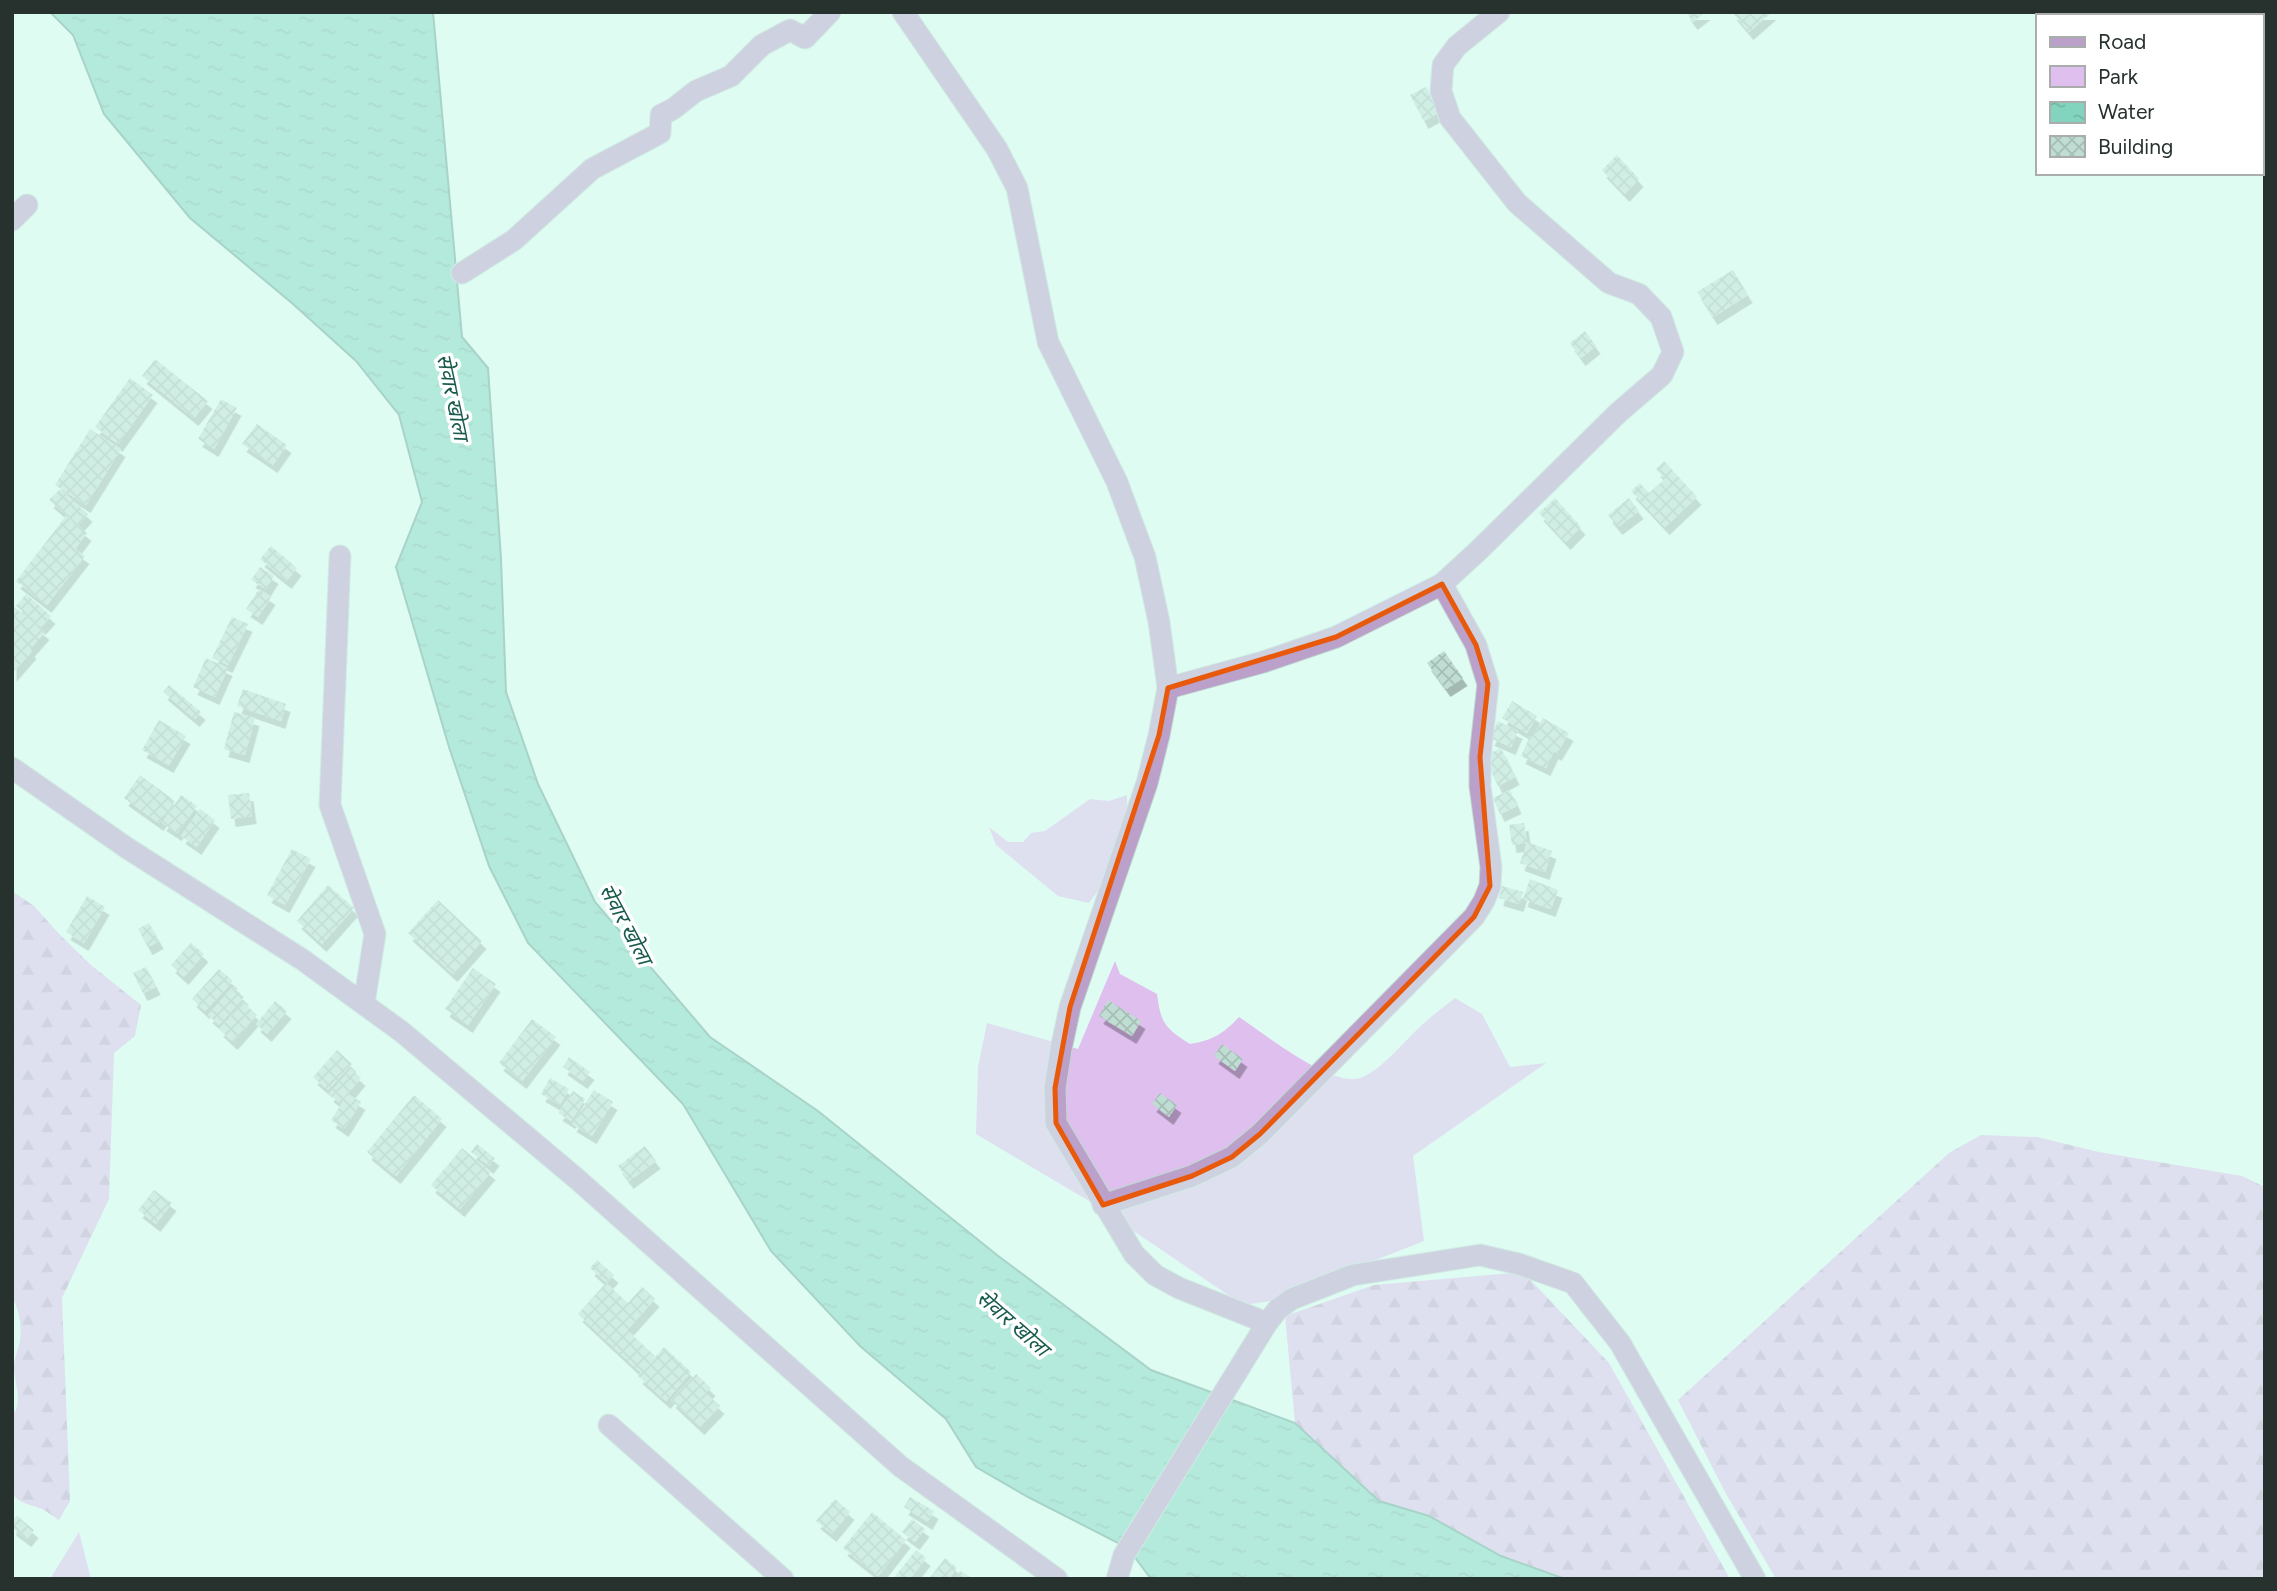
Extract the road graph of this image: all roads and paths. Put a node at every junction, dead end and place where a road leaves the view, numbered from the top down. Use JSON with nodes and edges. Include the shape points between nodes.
{"nodes":[{"id":1,"x":830,"y":12,"type":"edge"},
{"id":2,"x":903,"y":12,"type":"edge"},
{"id":3,"x":1499,"y":12,"type":"edge"},
{"id":4,"x":462,"y":273,"type":"dead end"},
{"id":5,"x":340,"y":556,"type":"dead end"},
{"id":6,"x":1442,"y":584,"type":"junction"},
{"id":7,"x":1168,"y":688,"type":"junction"},
{"id":8,"x":12,"y":768,"type":"edge"},
{"id":9,"x":364,"y":1004,"type":"junction"},
{"id":10,"x":1103,"y":1205,"type":"junction"},
{"id":11,"x":1267,"y":1323,"type":"junction"},
{"id":12,"x":609,"y":1424,"type":"dead end"},
{"id":13,"x":783,"y":1579,"type":"edge"},
{"id":14,"x":1057,"y":1579,"type":"edge"},
{"id":15,"x":1117,"y":1579,"type":"edge"},
{"id":16,"x":1755,"y":1579,"type":"edge"}],
"edges":[{"from":1,"to":4,"type":"street","via":[[805,38],[790,30],[762,45],[731,76],[696,91],[661,115],[660,133],[592,169],[514,240]]},
{"from":2,"to":7,"type":"street","via":[[997,149],[1017,188],[1048,342],[1117,482],[1144,557],[1160,622]]},
{"from":3,"to":6,"type":"street","via":[[1457,46],[1443,65],[1441,91],[1450,118],[1517,203],[1609,283],[1639,294],[1661,317],[1673,352],[1662,375]]},
{"from":5,"to":9,"type":"street","via":[[330,805],[375,934]]},
{"from":6,"to":7,"type":"street","via":[[1336,637]]},
{"from":6,"to":10,"type":"street","via":[[1476,645],[1488,684],[1480,757],[1491,867],[1484,901],[1474,917],[1232,1157],[1192,1176]]},
{"from":7,"to":10,"type":"street","via":[[1147,783],[1070,1007],[1055,1088],[1056,1123]]},
{"from":8,"to":9,"type":"street"},
{"from":9,"to":14,"type":"street","via":[[577,1179],[900,1466]]},
{"from":10,"to":11,"type":"street","via":[[1134,1254],[1155,1275]]},
{"from":11,"to":15,"type":"street","via":[[1124,1555]]},
{"from":11,"to":16,"type":"street","via":[[1292,1299],[1353,1275],[1480,1255],[1573,1283],[1620,1343]]},
{"from":12,"to":13,"type":"street"}]}
